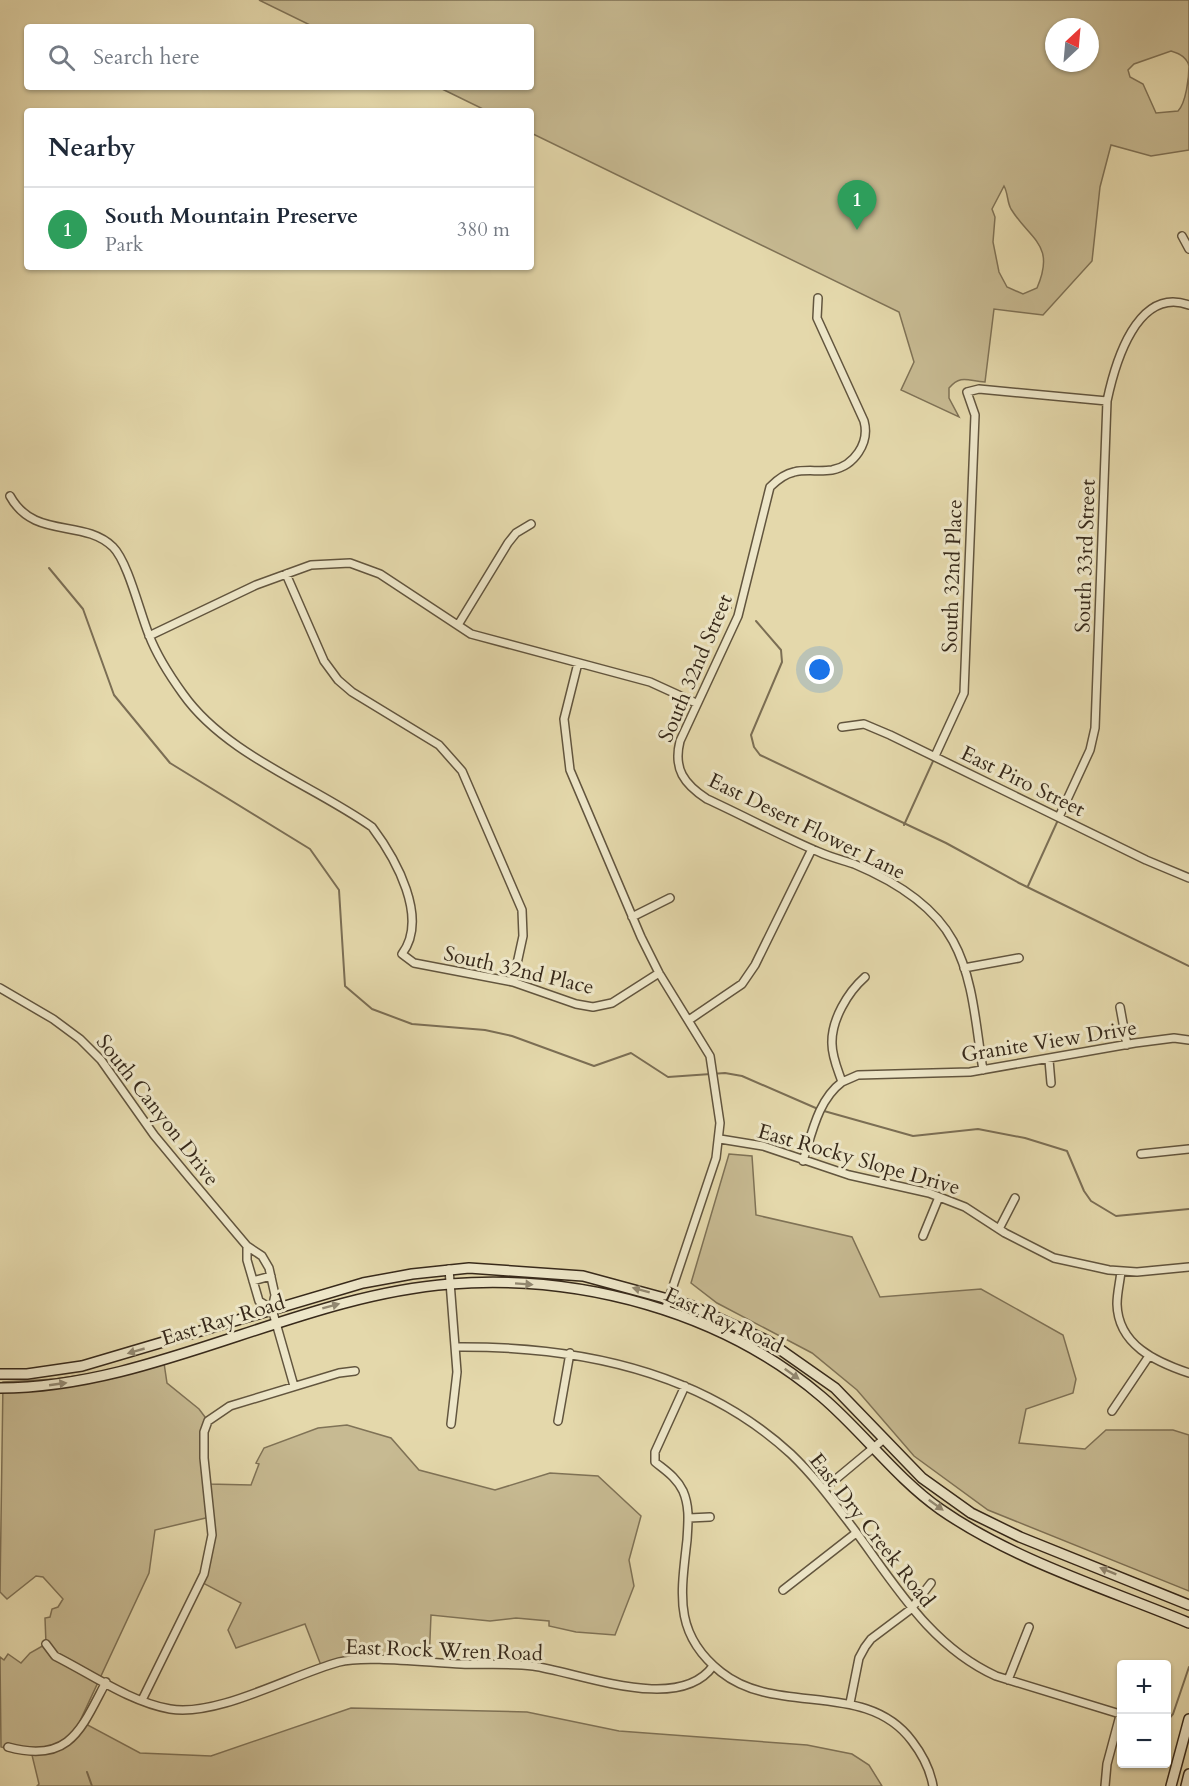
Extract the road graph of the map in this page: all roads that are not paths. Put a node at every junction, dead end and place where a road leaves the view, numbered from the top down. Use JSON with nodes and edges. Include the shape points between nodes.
{"nodes":[{"id":1,"x":1182,"y":236,"type":"dead end"},
{"id":2,"x":1189,"y":249,"type":"edge"},
{"id":3,"x":818,"y":298,"type":"dead end"},
{"id":4,"x":1189,"y":304,"type":"edge"},
{"id":5,"x":1107,"y":401,"type":"junction"},
{"id":6,"x":10,"y":496,"type":"dead end"},
{"id":7,"x":531,"y":524,"type":"dead end"},
{"id":8,"x":286,"y":574,"type":"junction"},
{"id":9,"x":458,"y":625,"type":"junction"},
{"id":10,"x":149,"y":636,"type":"junction"},
{"id":11,"x":578,"y":663,"type":"junction"},
{"id":12,"x":696,"y":703,"type":"junction"},
{"id":13,"x":842,"y":727,"type":"dead end"},
{"id":14,"x":935,"y":756,"type":"junction"},
{"id":15,"x":678,"y":770,"type":"joint"},
{"id":16,"x":1059,"y":817,"type":"junction"},
{"id":17,"x":812,"y":849,"type":"junction"},
{"id":18,"x":1189,"y":878,"type":"edge"},
{"id":19,"x":670,"y":898,"type":"dead end"},
{"id":20,"x":632,"y":916,"type":"junction"},
{"id":21,"x":1019,"y":958,"type":"dead end"},
{"id":22,"x":964,"y":968,"type":"junction"},
{"id":23,"x":659,"y":973,"type":"junction"},
{"id":24,"x":865,"y":977,"type":"dead end"},
{"id":25,"x":513,"y":982,"type":"junction"},
{"id":26,"x":0,"y":988,"type":"edge"},
{"id":27,"x":1120,"y":1007,"type":"dead end"},
{"id":28,"x":689,"y":1020,"type":"junction"},
{"id":29,"x":1189,"y":1040,"type":"edge"},
{"id":30,"x":1127,"y":1045,"type":"junction"},
{"id":31,"x":1049,"y":1060,"type":"junction"},
{"id":32,"x":983,"y":1070,"type":"junction"},
{"id":33,"x":842,"y":1082,"type":"junction"},
{"id":34,"x":1051,"y":1083,"type":"dead end"},
{"id":35,"x":720,"y":1139,"type":"junction"},
{"id":36,"x":1189,"y":1149,"type":"edge"},
{"id":37,"x":1141,"y":1154,"type":"dead end"},
{"id":38,"x":803,"y":1161,"type":"junction"},
{"id":39,"x":939,"y":1197,"type":"junction"},
{"id":40,"x":1015,"y":1198,"type":"dead end"},
{"id":41,"x":999,"y":1229,"type":"junction"},
{"id":42,"x":923,"y":1236,"type":"dead end"},
{"id":43,"x":246,"y":1246,"type":"junction"},
{"id":44,"x":1189,"y":1267,"type":"edge"},
{"id":45,"x":449,"y":1269,"type":"junction"},
{"id":46,"x":1121,"y":1271,"type":"junction"},
{"id":47,"x":271,"y":1276,"type":"junction"},
{"id":48,"x":253,"y":1281,"type":"junction"},
{"id":49,"x":451,"y":1284,"type":"junction"},
{"id":50,"x":670,"y":1298,"type":"junction"},
{"id":51,"x":665,"y":1310,"type":"junction"},
{"id":52,"x":274,"y":1317,"type":"junction"},
{"id":53,"x":456,"y":1347,"type":"junction"},
{"id":54,"x":570,"y":1353,"type":"junction"},
{"id":55,"x":1149,"y":1356,"type":"junction"},
{"id":56,"x":355,"y":1371,"type":"dead end"},
{"id":57,"x":1189,"y":1372,"type":"edge"},
{"id":58,"x":0,"y":1374,"type":"edge"},
{"id":59,"x":294,"y":1386,"type":"junction"},
{"id":60,"x":685,"y":1386,"type":"junction"},
{"id":61,"x":0,"y":1388,"type":"edge"},
{"id":62,"x":1112,"y":1411,"type":"dead end"},
{"id":63,"x":558,"y":1421,"type":"dead end"},
{"id":64,"x":451,"y":1424,"type":"dead end"},
{"id":65,"x":884,"y":1439,"type":"junction"},
{"id":66,"x":873,"y":1449,"type":"junction"},
{"id":67,"x":824,"y":1489,"type":"junction"},
{"id":68,"x":710,"y":1517,"type":"dead end"},
{"id":69,"x":689,"y":1518,"type":"junction"},
{"id":70,"x":856,"y":1533,"type":"junction"},
{"id":71,"x":930,"y":1582,"type":"dead end"},
{"id":72,"x":783,"y":1590,"type":"dead end"},
{"id":73,"x":1189,"y":1605,"type":"edge"},
{"id":74,"x":911,"y":1608,"type":"junction"},
{"id":75,"x":1189,"y":1623,"type":"edge"},
{"id":76,"x":1029,"y":1627,"type":"dead end"},
{"id":77,"x":46,"y":1644,"type":"dead end"},
{"id":78,"x":713,"y":1665,"type":"junction"},
{"id":79,"x":1008,"y":1680,"type":"junction"},
{"id":80,"x":106,"y":1682,"type":"junction"},
{"id":81,"x":142,"y":1700,"type":"junction"},
{"id":82,"x":850,"y":1703,"type":"junction"},
{"id":83,"x":1117,"y":1710,"type":"edge"},
{"id":84,"x":1120,"y":1714,"type":"edge"},
{"id":85,"x":1189,"y":1719,"type":"edge"},
{"id":86,"x":8,"y":1747,"type":"dead end"},
{"id":87,"x":1189,"y":1774,"type":"edge"},
{"id":88,"x":933,"y":1786,"type":"edge"},
{"id":89,"x":1105,"y":1786,"type":"edge"},
{"id":90,"x":1171,"y":1786,"type":"edge"},
{"id":91,"x":1186,"y":1786,"type":"edge"}],
"edges":[{"from":1,"to":2,"type":"street"},
{"from":3,"to":12,"type":"street","name":"South 32nd Street","via":[[817,318],[864,421],[862,449],[846,465],[832,470],[794,471],[770,487],[742,606]]},
{"from":4,"to":5,"type":"street","name":"South 33rd Street","via":[[1158,304],[1137,322],[1111,382]]},
{"from":5,"to":14,"type":"street","name":"South 32nd Place","via":[[979,389],[967,392],[975,415],[964,693]]},
{"from":5,"to":16,"type":"street","name":"South 33rd Street","via":[[1095,728],[1090,750]]},
{"from":6,"to":10,"type":"street","via":[[16,508],[31,520],[86,534],[113,546]]},
{"from":7,"to":9,"type":"street","via":[[508,543]]},
{"from":8,"to":9,"type":"street","via":[[338,561],[367,567]]},
{"from":8,"to":10,"type":"street"},
{"from":8,"to":25,"type":"street","via":[[324,661],[338,680],[352,693],[439,745],[462,771],[522,910],[523,936]]},
{"from":9,"to":11,"type":"street","via":[[488,640]]},
{"from":10,"to":25,"type":"street","name":"South 32nd Place","via":[[185,697],[209,723],[244,749],[372,827],[385,844],[414,916],[410,943],[402,954],[414,963]]},
{"from":11,"to":12,"type":"street","via":[[650,682]]},
{"from":11,"to":20,"type":"street","via":[[564,718],[570,770]]},
{"from":12,"to":15,"type":"street","name":"South 32nd Street","via":[[680,741]]},
{"from":13,"to":14,"type":"street","name":"East Piro Street","via":[[864,724]]},
{"from":14,"to":16,"type":"street","name":"East Piro Street"},
{"from":15,"to":17,"type":"street","name":"East Desert Flower Lane","via":[[692,789],[707,799]]},
{"from":16,"to":18,"type":"street","name":"East Piro Street"},
{"from":17,"to":22,"type":"street","name":"East Desert Flower Lane","via":[[895,884],[921,904],[953,941]]},
{"from":17,"to":28,"type":"street","via":[[756,965],[742,984]]},
{"from":19,"to":20,"type":"street"},
{"from":20,"to":23,"type":"street"},
{"from":21,"to":22,"type":"street"},
{"from":22,"to":32,"type":"street","name":"East Desert Flower Lane"},
{"from":23,"to":25,"type":"street","name":"South 32nd Place","via":[[612,1003],[593,1007]]},
{"from":23,"to":28,"type":"street"},
{"from":24,"to":33,"type":"street","via":[[851,989],[835,1028],[832,1045]]},
{"from":26,"to":43,"type":"street","name":"South Canyon Drive","via":[[53,1019],[101,1060],[154,1135]]},
{"from":27,"to":30,"type":"street"},
{"from":28,"to":35,"type":"street","via":[[710,1056]]},
{"from":29,"to":30,"type":"street","name":"Granite View Drive","via":[[1174,1038]]},
{"from":30,"to":31,"type":"street","name":"Granite View Drive"},
{"from":31,"to":32,"type":"street","name":"Granite View Drive"},
{"from":31,"to":34,"type":"street"},
{"from":32,"to":33,"type":"street","name":"Granite View Drive","via":[[858,1075]]},
{"from":33,"to":38,"type":"street","via":[[823,1104]]},
{"from":35,"to":38,"type":"street","name":"East Rocky Slope Drive","via":[[763,1146]]},
{"from":35,"to":50,"type":"street"},
{"from":36,"to":37,"type":"street"},
{"from":38,"to":39,"type":"street","name":"East Rocky Slope Drive"},
{"from":39,"to":41,"type":"street","name":"East Rocky Slope Drive","via":[[965,1207]]},
{"from":39,"to":42,"type":"street"},
{"from":40,"to":41,"type":"street"},
{"from":41,"to":46,"type":"street","name":"East Rocky Slope Drive","via":[[1054,1258]]},
{"from":43,"to":47,"type":"street","name":"South Canyon Drive","via":[[262,1256]]},
{"from":43,"to":48,"type":"street","name":"South Canyon Drive"},
{"from":44,"to":46,"type":"street","name":"East Rocky Slope Drive"},
{"from":45,"to":49,"type":"street"},
{"from":50,"to":45,"type":"main road","name":"East Ray Road","one_way":true,"via":[[583,1276],[512,1269]]},
{"from":45,"to":52,"type":"main road","name":"East Ray Road","via":[[363,1283]]},
{"from":46,"to":55,"type":"street","via":[[1117,1304],[1120,1322]]},
{"from":47,"to":48,"type":"street"},
{"from":47,"to":52,"type":"street","name":"South Canyon Drive"},
{"from":48,"to":52,"type":"street","name":"South Canyon Drive","via":[[259,1301]]},
{"from":49,"to":51,"type":"main road","name":"East Ray Road","one_way":true,"via":[[554,1286]]},
{"from":52,"to":49,"type":"main road","name":"East Ray Road","one_way":true},
{"from":49,"to":53,"type":"street"},
{"from":50,"to":51,"type":"street"},
{"from":50,"to":65,"type":"main road","name":"East Ray Road","via":[[746,1329],[783,1349],[835,1388]]},
{"from":51,"to":66,"type":"main road","name":"East Ray Road","one_way":true,"via":[[740,1343],[791,1372]]},
{"from":52,"to":58,"type":"main road","name":"East Ray Road","one_way":true,"via":[[82,1366]]},
{"from":52,"to":59,"type":"street"},
{"from":61,"to":52,"type":"main road","name":"East Ray Road","one_way":true,"via":[[81,1381]]},
{"from":53,"to":54,"type":"street","name":"East Dry Creek Road","via":[[508,1346]]},
{"from":53,"to":64,"type":"street"},
{"from":54,"to":60,"type":"street","name":"East Dry Creek Road"},
{"from":54,"to":63,"type":"street"},
{"from":55,"to":57,"type":"street"},
{"from":55,"to":62,"type":"street"},
{"from":56,"to":59,"type":"street"},
{"from":59,"to":81,"type":"street","via":[[230,1406],[208,1421],[204,1458],[212,1535],[210,1554],[204,1574]]},
{"from":60,"to":67,"type":"street","name":"East Dry Creek Road","via":[[769,1435]]},
{"from":60,"to":69,"type":"street","via":[[655,1452],[655,1462],[674,1477],[683,1492]]},
{"from":65,"to":66,"type":"street"},
{"from":73,"to":65,"type":"main road","name":"East Ray Road","one_way":true,"via":[[1020,1537],[971,1513],[922,1478]]},
{"from":66,"to":67,"type":"street"},
{"from":66,"to":75,"type":"main road","name":"East Ray Road","one_way":true,"via":[[915,1489],[966,1526]]},
{"from":67,"to":70,"type":"street","name":"East Dry Creek Road"},
{"from":68,"to":69,"type":"street"},
{"from":69,"to":78,"type":"street","via":[[681,1593],[688,1629]]},
{"from":70,"to":72,"type":"street"},
{"from":70,"to":74,"type":"street","name":"East Dry Creek Road"},
{"from":71,"to":74,"type":"street"},
{"from":74,"to":79,"type":"street","name":"East Dry Creek Road","via":[[945,1644],[978,1667]]},
{"from":74,"to":82,"type":"street","via":[[865,1647]]},
{"from":76,"to":79,"type":"street"},
{"from":77,"to":80,"type":"street","name":"East Rock Wren Road","via":[[55,1656]]},
{"from":78,"to":81,"type":"street","name":"East Rock Wren Road","via":[[705,1677],[688,1686],[663,1689],[581,1679],[533,1666],[341,1661],[202,1709],[170,1709]]},
{"from":78,"to":82,"type":"street","via":[[752,1689]]},
{"from":79,"to":83,"type":"street","name":"East Dry Creek Road"},
{"from":80,"to":81,"type":"street","name":"East Rock Wren Road"},
{"from":80,"to":86,"type":"street","via":[[80,1730],[66,1745],[41,1752]]},
{"from":82,"to":88,"type":"street","via":[[882,1713],[903,1728],[925,1761]]},
{"from":84,"to":89,"type":"street"},
{"from":85,"to":90,"type":"main road"},
{"from":87,"to":91,"type":"main road"}]}
